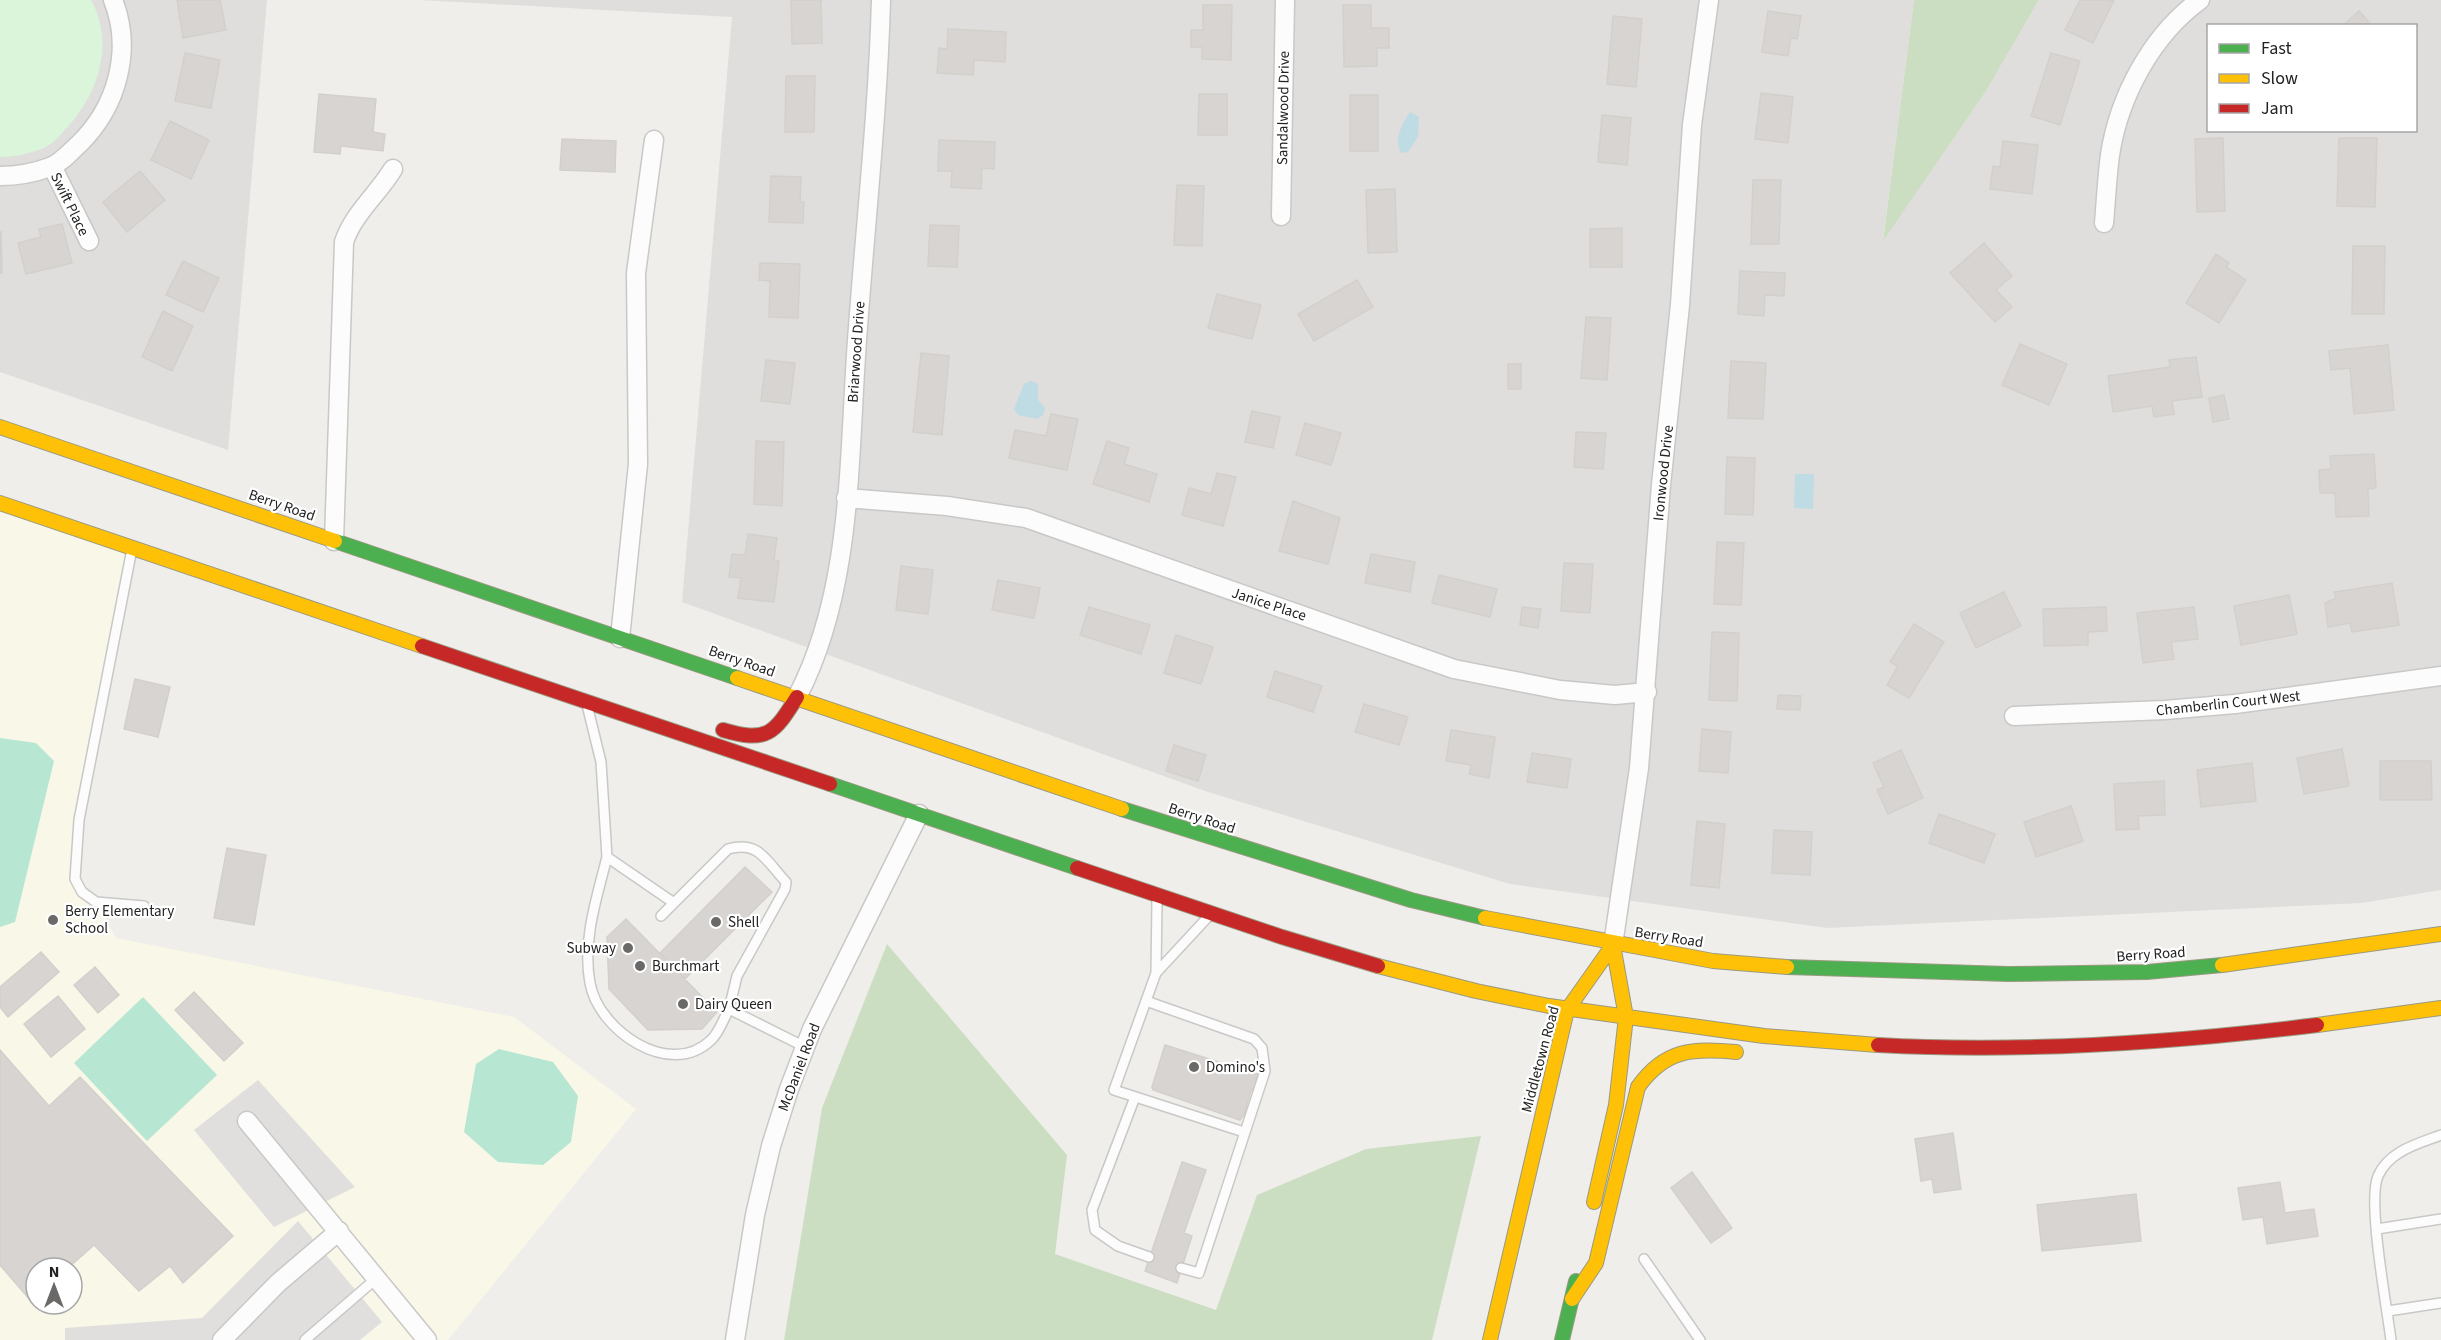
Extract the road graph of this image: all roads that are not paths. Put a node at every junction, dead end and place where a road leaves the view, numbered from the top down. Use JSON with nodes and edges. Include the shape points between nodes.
{"nodes":[{"id":1,"x":113,"y":0,"type":"edge"},
{"id":2,"x":881,"y":0,"type":"edge"},
{"id":3,"x":1284,"y":0,"type":"edge"},
{"id":4,"x":1709,"y":0,"type":"edge"},
{"id":5,"x":2200,"y":0,"type":"edge"},
{"id":6,"x":654,"y":140,"type":"dead end"},
{"id":7,"x":52,"y":166,"type":"junction"},
{"id":8,"x":393,"y":169,"type":"dead end"},
{"id":9,"x":0,"y":176,"type":"edge"},
{"id":10,"x":1281,"y":216,"type":"dead end"},
{"id":11,"x":2104,"y":223,"type":"dead end"},
{"id":12,"x":89,"y":242,"type":"dead end"},
{"id":13,"x":0,"y":427,"type":"edge"},
{"id":14,"x":846,"y":498,"type":"junction"},
{"id":15,"x":0,"y":503,"type":"edge"},
{"id":16,"x":334,"y":541,"type":"junction"},
{"id":17,"x":132,"y":548,"type":"junction"},
{"id":18,"x":621,"y":638,"type":"junction"},
{"id":19,"x":406,"y":640,"type":"junction"},
{"id":20,"x":2441,"y":676,"type":"edge"},
{"id":21,"x":565,"y":679,"type":"dead end"},
{"id":22,"x":1647,"y":692,"type":"junction"},
{"id":23,"x":797,"y":697,"type":"junction"},
{"id":24,"x":586,"y":702,"type":"junction"},
{"id":25,"x":2014,"y":716,"type":"dead end"},
{"id":26,"x":708,"y":725,"type":"dead end"},
{"id":27,"x":919,"y":814,"type":"junction"},
{"id":28,"x":607,"y":857,"type":"junction"},
{"id":29,"x":1157,"y":895,"type":"junction"},
{"id":30,"x":674,"y":903,"type":"junction"},
{"id":31,"x":144,"y":906,"type":"dead end"},
{"id":32,"x":1211,"y":914,"type":"junction"},
{"id":33,"x":661,"y":916,"type":"dead end"},
{"id":34,"x":2441,"y":934,"type":"edge"},
{"id":35,"x":1614,"y":945,"type":"junction"},
{"id":36,"x":1156,"y":973,"type":"junction"},
{"id":37,"x":1146,"y":1002,"type":"junction"},
{"id":38,"x":729,"y":1008,"type":"junction"},
{"id":39,"x":2441,"y":1008,"type":"edge"},
{"id":40,"x":1567,"y":1010,"type":"junction"},
{"id":41,"x":1626,"y":1017,"type":"junction"},
{"id":42,"x":1849,"y":1044,"type":"junction"},
{"id":43,"x":805,"y":1047,"type":"junction"},
{"id":44,"x":1746,"y":1053,"type":"dead end"},
{"id":45,"x":1833,"y":1055,"type":"dead end"},
{"id":46,"x":1135,"y":1097,"type":"junction"},
{"id":47,"x":247,"y":1121,"type":"dead end"},
{"id":48,"x":1244,"y":1132,"type":"junction"},
{"id":49,"x":2441,"y":1135,"type":"edge"},
{"id":50,"x":1590,"y":1219,"type":"dead end"},
{"id":51,"x":2441,"y":1220,"type":"edge"},
{"id":52,"x":2377,"y":1229,"type":"junction"},
{"id":53,"x":339,"y":1231,"type":"junction"},
{"id":54,"x":1149,"y":1257,"type":"dead end"},
{"id":55,"x":1644,"y":1259,"type":"dead end"},
{"id":56,"x":1580,"y":1265,"type":"dead end"},
{"id":57,"x":1181,"y":1268,"type":"dead end"},
{"id":58,"x":378,"y":1277,"type":"junction"},
{"id":59,"x":1572,"y":1299,"type":"junction"},
{"id":60,"x":2441,"y":1303,"type":"edge"},
{"id":61,"x":2388,"y":1311,"type":"junction"},
{"id":62,"x":221,"y":1339,"type":"edge"},
{"id":63,"x":305,"y":1340,"type":"edge"},
{"id":64,"x":427,"y":1340,"type":"edge"},
{"id":65,"x":735,"y":1340,"type":"edge"},
{"id":66,"x":1490,"y":1340,"type":"edge"},
{"id":67,"x":1562,"y":1340,"type":"edge"},
{"id":68,"x":1700,"y":1340,"type":"edge"},
{"id":69,"x":2391,"y":1340,"type":"edge"}],
"edges":[{"from":1,"to":7,"type":"street","via":[[121,26],[122,48],[113,96],[88,135]]},
{"from":2,"to":14,"type":"street","name":"Briarwood Drive","via":[[879,76]]},
{"from":3,"to":10,"type":"street","name":"Sandalwood Drive"},
{"from":4,"to":22,"type":"street","name":"Ironwood Drive","via":[[1689,164]]},
{"from":5,"to":11,"type":"street","via":[[2150,50],[2123,105],[2110,155]]},
{"from":6,"to":18,"type":"street","via":[[636,273],[638,465]]},
{"from":7,"to":9,"type":"street"},
{"from":7,"to":12,"type":"street","name":"Swift Place"},
{"from":8,"to":16,"type":"street","via":[[357,216],[344,242]]},
{"from":13,"to":16,"type":"main road","name":"Berry Road"},
{"from":14,"to":22,"type":"street","name":"Janice Place","via":[[1026,519],[1454,669],[1560,690]]},
{"from":14,"to":23,"type":"street","name":"Briarwood Drive","via":[[829,605],[810,672]]},
{"from":15,"to":17,"type":"main road"},
{"from":16,"to":18,"type":"main road","name":"Berry Road"},
{"from":17,"to":19,"type":"main road"},
{"from":17,"to":31,"type":"lane","via":[[79,820],[75,879],[82,892],[96,902]]},
{"from":18,"to":23,"type":"main road","name":"Berry Road"},
{"from":19,"to":21,"type":"main road"},
{"from":19,"to":24,"type":"main road"},
{"from":20,"to":25,"type":"street","name":"Chamberlin Court West","via":[[2235,704]]},
{"from":22,"to":35,"type":"street","name":"Ironwood Drive"},
{"from":23,"to":26,"type":"main road","via":[[775,731],[760,738]]},
{"from":23,"to":35,"type":"main road","name":"Berry Road","via":[[1302,868],[1411,900]]},
{"from":24,"to":27,"type":"main road"},
{"from":24,"to":28,"type":"lane","via":[[601,762]]},
{"from":27,"to":29,"type":"main road"},
{"from":27,"to":43,"type":"street","name":"McDaniel Road"},
{"from":28,"to":30,"type":"lane"},
{"from":28,"to":38,"type":"lane","via":[[589,936],[590,983],[598,1009],[622,1035],[665,1056],[688,1053],[711,1040]]},
{"from":29,"to":32,"type":"main road"},
{"from":29,"to":36,"type":"lane"},
{"from":30,"to":33,"type":"lane"},
{"from":30,"to":38,"type":"lane","via":[[728,849],[742,845],[753,847],[786,882],[737,976]]},
{"from":32,"to":36,"type":"lane"},
{"from":32,"to":40,"type":"main road","via":[[1364,962]]},
{"from":34,"to":35,"type":"main road","name":"Berry Road","via":[[2218,966],[2096,974],[1808,969],[1713,961]]},
{"from":35,"to":40,"type":"main road","name":"Middletown Road"},
{"from":35,"to":41,"type":"main road"},
{"from":36,"to":37,"type":"lane"},
{"from":37,"to":46,"type":"lane","via":[[1113,1090]]},
{"from":37,"to":48,"type":"lane","via":[[1254,1039],[1262,1048],[1265,1071]]},
{"from":38,"to":43,"type":"lane"},
{"from":39,"to":42,"type":"main road","via":[[2264,1032],[2160,1041],[2039,1047]]},
{"from":40,"to":41,"type":"main road"},
{"from":40,"to":66,"type":"main road","name":"Middletown Road"},
{"from":41,"to":42,"type":"main road","via":[[1727,1033]]},
{"from":41,"to":50,"type":"main road","via":[[1616,1105]]},
{"from":42,"to":45,"type":"main road"},
{"from":43,"to":65,"type":"street","name":"McDaniel Road","via":[[771,1146],[755,1215]]},
{"from":44,"to":59,"type":"main road","via":[[1677,1053],[1665,1057],[1645,1076],[1638,1087],[1596,1263]]},
{"from":46,"to":48,"type":"lane"},
{"from":46,"to":54,"type":"lane","via":[[1092,1210],[1095,1230],[1118,1246]]},
{"from":47,"to":53,"type":"street"},
{"from":48,"to":57,"type":"lane","via":[[1199,1273]]},
{"from":49,"to":52,"type":"lane","via":[[2405,1148],[2377,1176],[2373,1201]]},
{"from":51,"to":52,"type":"lane"},
{"from":52,"to":61,"type":"lane"},
{"from":53,"to":58,"type":"street"},
{"from":53,"to":62,"type":"street"},
{"from":55,"to":68,"type":"lane"},
{"from":56,"to":59,"type":"main road"},
{"from":58,"to":63,"type":"lane"},
{"from":58,"to":64,"type":"street"},
{"from":59,"to":67,"type":"main road"},
{"from":60,"to":61,"type":"lane"},
{"from":61,"to":69,"type":"lane"}]}
